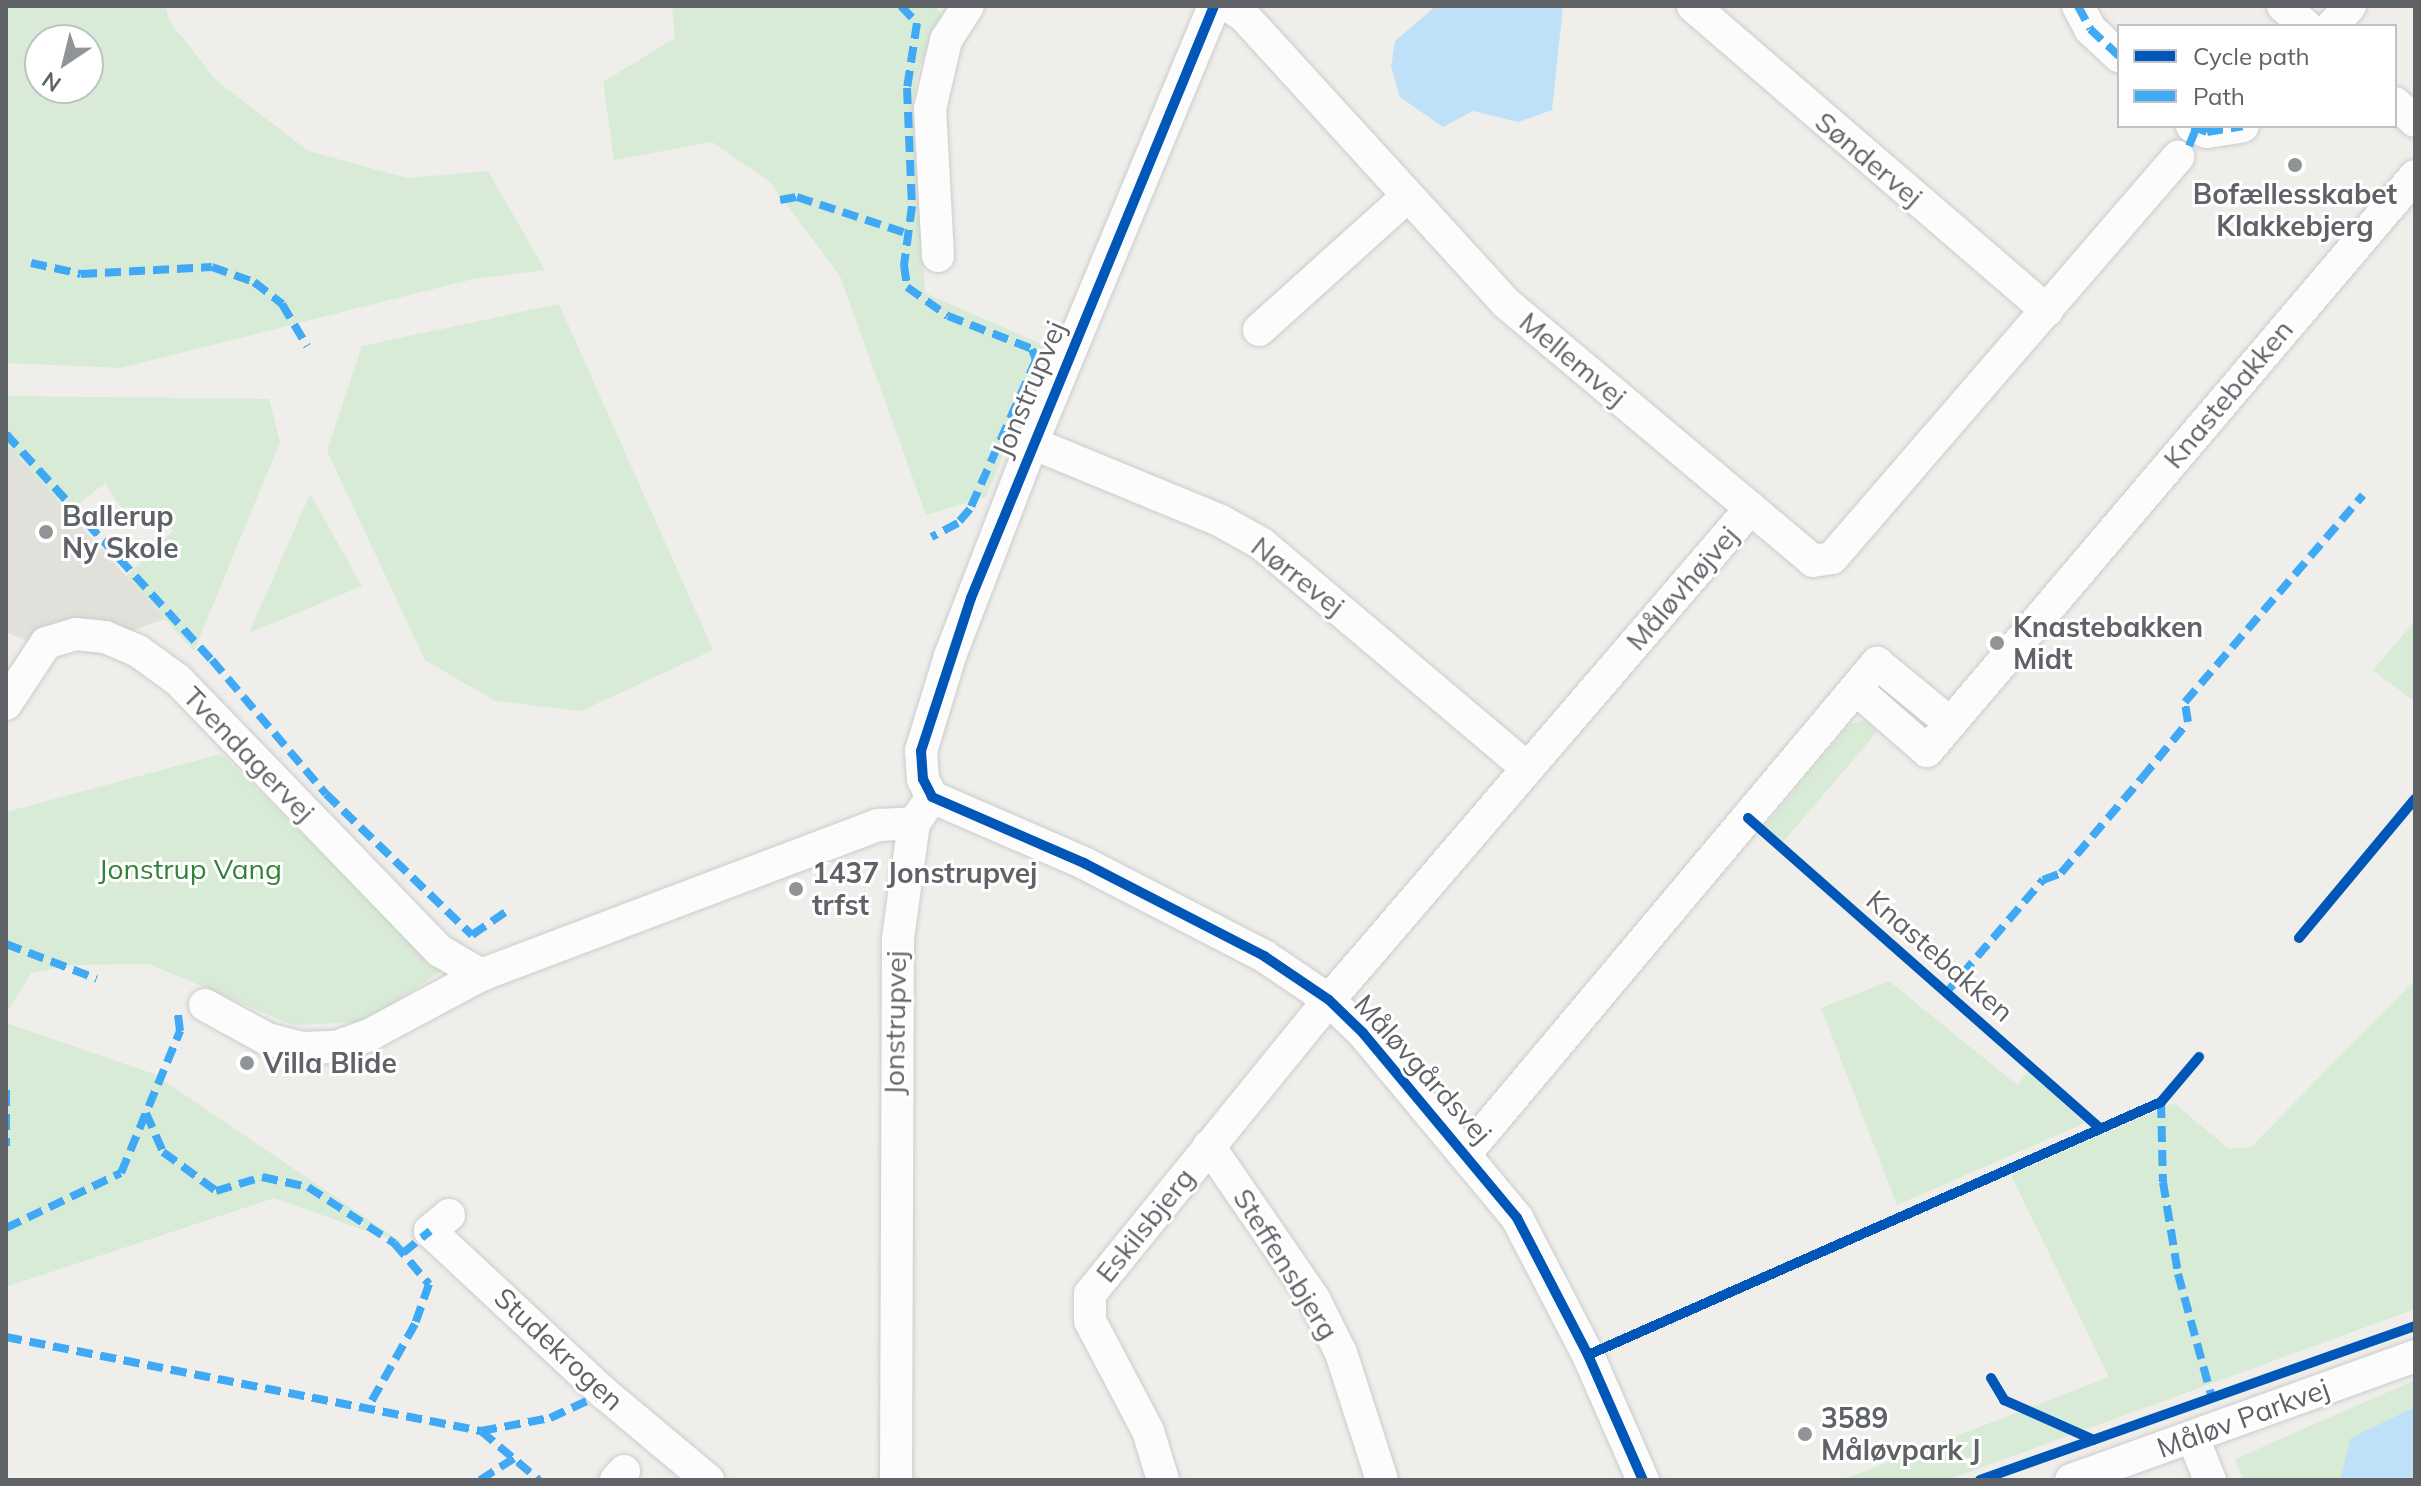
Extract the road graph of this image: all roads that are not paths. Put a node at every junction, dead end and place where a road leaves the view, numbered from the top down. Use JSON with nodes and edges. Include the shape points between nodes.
{"nodes":[{"id":1,"x":1214,"y":6,"type":"edge"},
{"id":2,"x":1229,"y":6,"type":"edge"},
{"id":3,"x":1693,"y":6,"type":"edge"},
{"id":4,"x":2078,"y":6,"type":"edge"},
{"id":5,"x":2283,"y":6,"type":"edge"},
{"id":6,"x":2350,"y":6,"type":"edge"},
{"id":7,"x":964,"y":7,"type":"edge"},
{"id":8,"x":2304,"y":24,"type":"edge"},
{"id":9,"x":2334,"y":24,"type":"edge"},
{"id":10,"x":2117,"y":54,"type":"edge"},
{"id":11,"x":2397,"y":105,"type":"edge"},
{"id":12,"x":2415,"y":121,"type":"edge"},
{"id":13,"x":2197,"y":128,"type":"edge"},
{"id":14,"x":2231,"y":128,"type":"edge"},
{"id":15,"x":2178,"y":157,"type":"dead end"},
{"id":16,"x":2415,"y":176,"type":"edge"},
{"id":17,"x":1408,"y":196,"type":"junction"},
{"id":18,"x":938,"y":256,"type":"dead end"},
{"id":19,"x":2047,"y":310,"type":"junction"},
{"id":20,"x":1259,"y":330,"type":"dead end"},
{"id":21,"x":1032,"y":443,"type":"junction"},
{"id":22,"x":1751,"y":508,"type":"junction"},
{"id":23,"x":6,"y":704,"type":"edge"},
{"id":24,"x":1527,"y":768,"type":"junction"},
{"id":25,"x":932,"y":797,"type":"junction"},
{"id":26,"x":914,"y":823,"type":"junction"},
{"id":27,"x":481,"y":975,"type":"junction"},
{"id":28,"x":1329,"y":1000,"type":"junction"},
{"id":29,"x":205,"y":1005,"type":"dead end"},
{"id":30,"x":1209,"y":1146,"type":"junction"},
{"id":31,"x":1466,"y":1153,"type":"junction"},
{"id":32,"x":449,"y":1215,"type":"dead end"},
{"id":33,"x":2415,"y":1356,"type":"edge"},
{"id":34,"x":2193,"y":1438,"type":"junction"},
{"id":35,"x":708,"y":1480,"type":"edge"},
{"id":36,"x":896,"y":1480,"type":"edge"},
{"id":37,"x":1163,"y":1480,"type":"edge"},
{"id":38,"x":1382,"y":1480,"type":"edge"},
{"id":39,"x":1643,"y":1480,"type":"edge"},
{"id":40,"x":2071,"y":1480,"type":"edge"},
{"id":41,"x":2210,"y":1480,"type":"edge"}],
"edges":[{"from":1,"to":21,"type":"street","name":"Jonstrupvej"},
{"from":2,"to":17,"type":"street","name":"Mellemvej","via":[[1244,16]]},
{"from":3,"to":19,"type":"street","name":"Søndervej"},
{"from":4,"to":10,"type":"street","via":[[2090,29]]},
{"from":5,"to":8,"type":"street"},
{"from":6,"to":9,"type":"street"},
{"from":7,"to":18,"type":"street","via":[[946,40],[930,109]]},
{"from":11,"to":12,"type":"street"},
{"from":13,"to":14,"type":"street"},
{"from":15,"to":19,"type":"street","name":"Måløvhøjvej"},
{"from":16,"to":31,"type":"street","name":"Knastebakken","via":[[1950,723],[1877,663]]},
{"from":17,"to":20,"type":"street"},
{"from":17,"to":22,"type":"street","name":"Mellemvej","via":[[1506,303]]},
{"from":19,"to":22,"type":"street","name":"Måløvhøjvej","via":[[1832,558],[1813,561]]},
{"from":21,"to":24,"type":"street","name":"Nørrevej","via":[[1221,521],[1262,544]]},
{"from":21,"to":25,"type":"street","name":"Jonstrupvej","via":[[950,656],[921,751],[923,779]]},
{"from":22,"to":24,"type":"street","name":"Måløvhøjvej"},
{"from":23,"to":27,"type":"street","name":"Tvendagervej","via":[[46,643],[76,634],[105,637],[138,651],[178,680],[440,951]]},
{"from":24,"to":28,"type":"street","name":"Måløvhøjvej"},
{"from":25,"to":26,"type":"street","name":"Jonstrupvej"},
{"from":25,"to":28,"type":"street","name":"Måløvgårdsvej","via":[[1175,908],[1292,973]]},
{"from":26,"to":27,"type":"street","via":[[879,825]]},
{"from":26,"to":36,"type":"street","name":"Jonstrupvej","via":[[898,938]]},
{"from":27,"to":29,"type":"street","via":[[336,1047],[303,1048],[267,1039]]},
{"from":28,"to":30,"type":"street","name":"Eskilsbjerg"},
{"from":28,"to":31,"type":"street","name":"Måløvgårdsvej"},
{"from":30,"to":37,"type":"street","name":"Eskilsbjerg","via":[[1090,1294],[1090,1321],[1148,1431]]},
{"from":30,"to":38,"type":"street","name":"Steffensbjerg","via":[[1314,1299],[1341,1353]]},
{"from":31,"to":39,"type":"street","name":"Måløvgårdsvej","via":[[1517,1218],[1546,1271]]},
{"from":32,"to":35,"type":"street","name":"Studekrogen","via":[[430,1231],[604,1393]]},
{"from":33,"to":34,"type":"street","name":"Måløv Parkvej"},
{"from":34,"to":40,"type":"street","name":"Måløv Parkvej"},
{"from":34,"to":41,"type":"street"}]}
